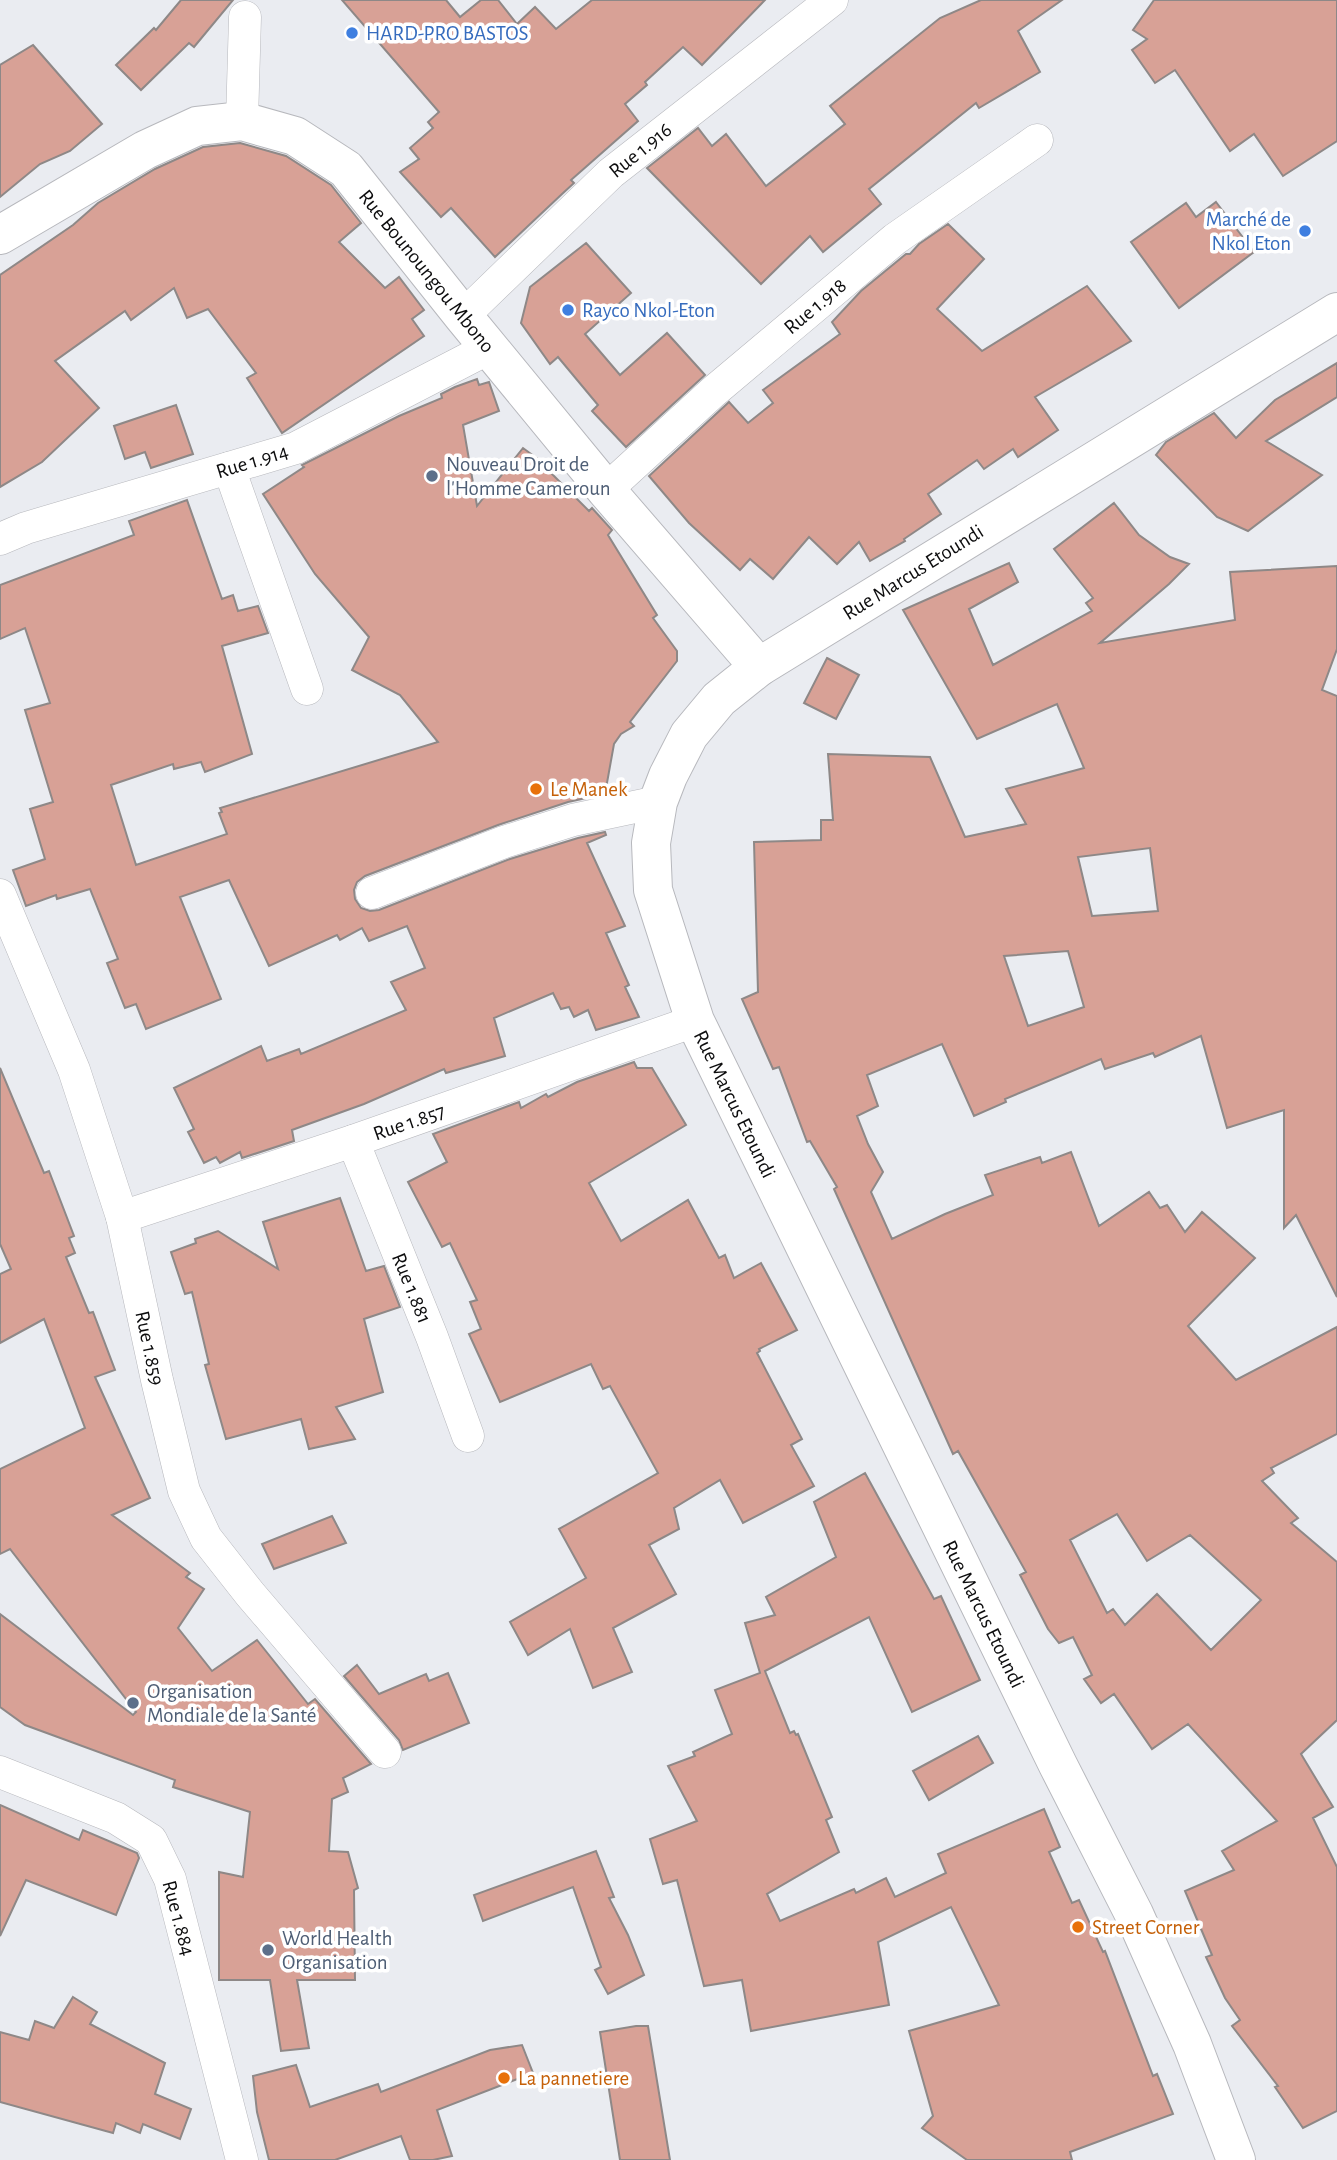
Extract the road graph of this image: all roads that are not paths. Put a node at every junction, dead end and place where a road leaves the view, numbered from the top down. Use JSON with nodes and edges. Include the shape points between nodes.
{"nodes":[{"id":1,"x":832,"y":0,"type":"edge"},
{"id":2,"x":246,"y":6,"type":"edge"},
{"id":3,"x":242,"y":121,"type":"junction"},
{"id":4,"x":1037,"y":140,"type":"dead end"},
{"id":5,"x":0,"y":235,"type":"edge"},
{"id":6,"x":1337,"y":312,"type":"edge"},
{"id":7,"x":463,"y":316,"type":"junction"},
{"id":8,"x":489,"y":348,"type":"junction"},
{"id":9,"x":229,"y":468,"type":"junction"},
{"id":10,"x":606,"y":490,"type":"junction"},
{"id":11,"x":0,"y":539,"type":"edge"},
{"id":12,"x":759,"y":667,"type":"junction"},
{"id":13,"x":307,"y":689,"type":"dead end"},
{"id":14,"x":658,"y":802,"type":"junction"},
{"id":15,"x":372,"y":893,"type":"dead end"},
{"id":16,"x":0,"y":895,"type":"edge"},
{"id":17,"x":695,"y":1021,"type":"junction"},
{"id":18,"x":353,"y":1141,"type":"junction"},
{"id":19,"x":122,"y":1217,"type":"junction"},
{"id":20,"x":468,"y":1436,"type":"dead end"},
{"id":21,"x":385,"y":1752,"type":"dead end"},
{"id":22,"x":0,"y":1772,"type":"edge"},
{"id":23,"x":242,"y":2160,"type":"edge"},
{"id":24,"x":1236,"y":2160,"type":"edge"}],
"edges":[{"from":1,"to":7,"type":"street","name":"Rue 1.916","via":[[611,173]]},
{"from":2,"to":3,"type":"street"},
{"from":3,"to":5,"type":"street","name":"Rue Bounoungou Mbono","via":[[197,126],[145,150]]},
{"from":3,"to":7,"type":"street","name":"Rue Bounoungou Mbono","via":[[295,136],[346,169]]},
{"from":4,"to":10,"type":"street","name":"Rue 1.918","via":[[895,239],[713,392]]},
{"from":6,"to":12,"type":"street","name":"Rue Marcus Etoundi"},
{"from":7,"to":8,"type":"street","name":"Rue Bounoungou Mbono"},
{"from":8,"to":9,"type":"street","name":"Rue 1.914","via":[[296,448]]},
{"from":8,"to":10,"type":"street","name":"Rue Bounoungou Mbono"},
{"from":9,"to":11,"type":"street","name":"Rue 1.914"},
{"from":9,"to":13,"type":"street"},
{"from":10,"to":12,"type":"street","name":"Rue Bounoungou Mbono"},
{"from":12,"to":14,"type":"street","name":"Rue Marcus Etoundi","via":[[719,699],[690,735]]},
{"from":14,"to":15,"type":"street","via":[[573,820]]},
{"from":14,"to":17,"type":"street","name":"Rue Marcus Etoundi","via":[[651,843],[653,890]]},
{"from":16,"to":19,"type":"street","name":"Rue 1.859","via":[[74,1070]]},
{"from":17,"to":18,"type":"street","name":"Rue 1.857"},
{"from":17,"to":24,"type":"street","name":"Rue Marcus Etoundi","via":[[1134,1914],[1192,2044]]},
{"from":18,"to":19,"type":"street","name":"Rue 1.857"},
{"from":18,"to":20,"type":"street","name":"Rue 1.881"},
{"from":19,"to":21,"type":"street","name":"Rue 1.859","via":[[184,1491],[206,1538]]},
{"from":22,"to":23,"type":"street","name":"Rue 1.884","via":[[116,1818],[151,1840],[170,1879]]}]}
